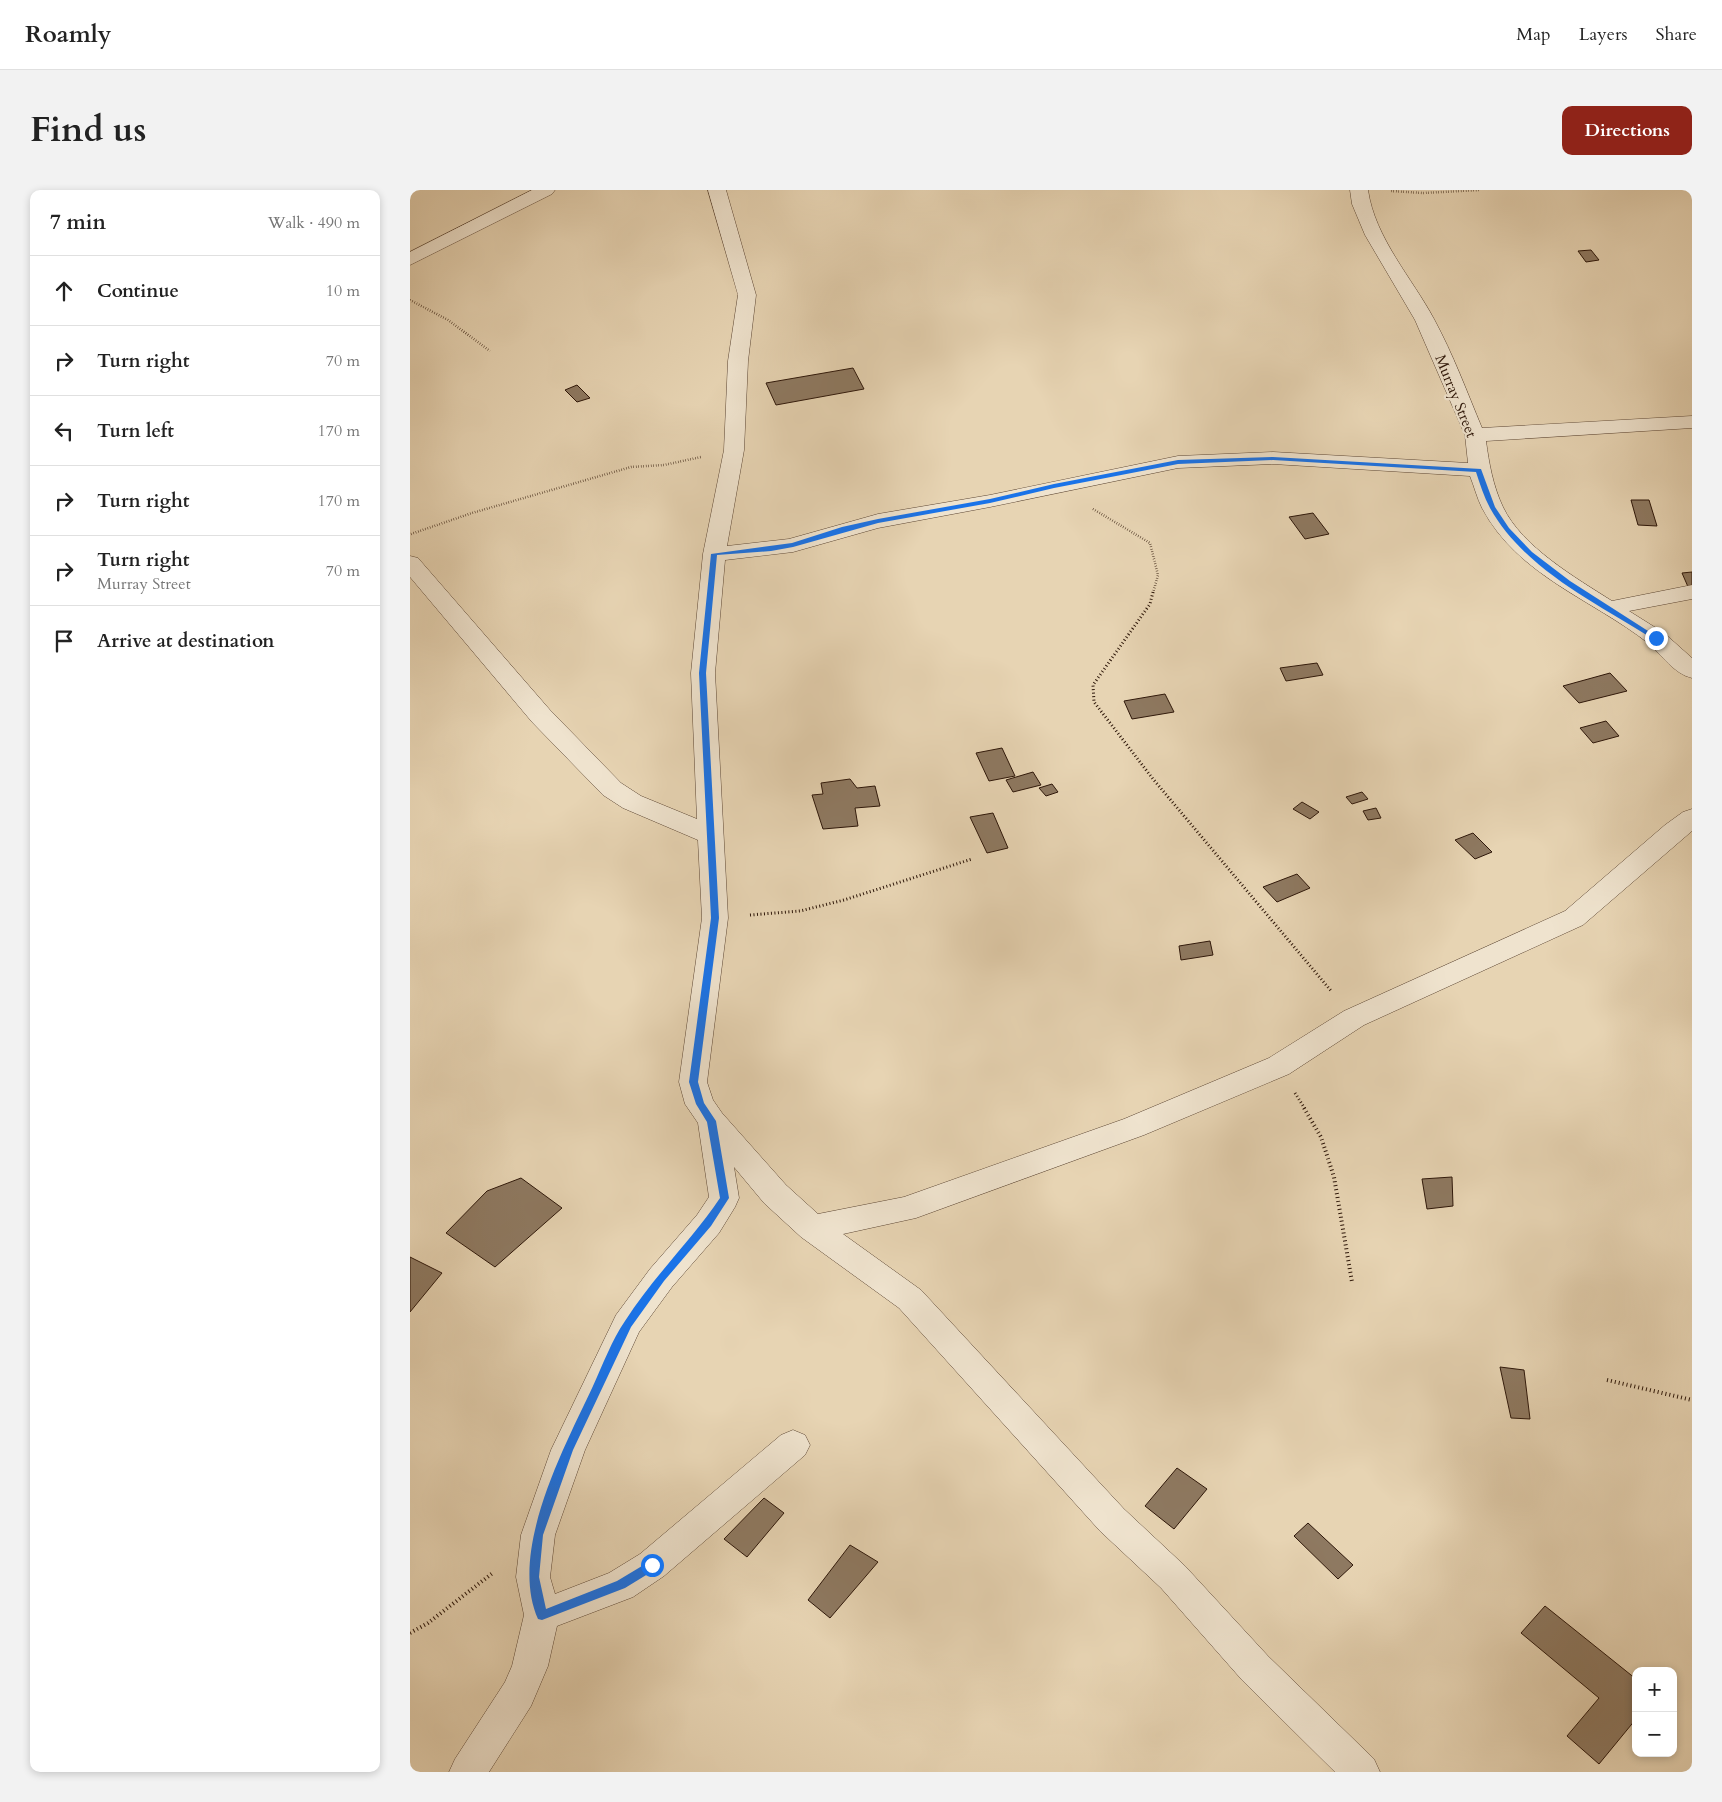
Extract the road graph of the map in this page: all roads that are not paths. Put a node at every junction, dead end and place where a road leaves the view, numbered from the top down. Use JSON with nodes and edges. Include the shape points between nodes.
{"nodes":[{"id":1,"x":546,"y":190,"type":"edge"},
{"id":2,"x":717,"y":190,"type":"edge"},
{"id":3,"x":1358,"y":190,"type":"edge"},
{"id":4,"x":410,"y":259,"type":"edge"},
{"id":5,"x":1692,"y":422,"type":"edge"},
{"id":6,"x":1475,"y":435,"type":"junction"},
{"id":7,"x":1478,"y":470,"type":"junction"},
{"id":8,"x":714,"y":554,"type":"junction"},
{"id":9,"x":410,"y":563,"type":"edge"},
{"id":10,"x":1692,"y":592,"type":"edge"},
{"id":11,"x":1610,"y":608,"type":"junction"},
{"id":12,"x":1692,"y":671,"type":"edge"},
{"id":13,"x":1692,"y":818,"type":"edge"},
{"id":14,"x":709,"y":834,"type":"junction"},
{"id":15,"x":712,"y":1121,"type":"junction"},
{"id":16,"x":812,"y":1228,"type":"junction"},
{"id":17,"x":793,"y":1445,"type":"dead end"},
{"id":18,"x":542,"y":1615,"type":"junction"},
{"id":19,"x":468,"y":1772,"type":"edge"},
{"id":20,"x":1360,"y":1772,"type":"edge"}],
"edges":[{"from":1,"to":4,"type":"street"},
{"from":2,"to":8,"type":"street","via":[[747,295],[738,361],[734,450]]},
{"from":3,"to":6,"type":"street","name":"Murray Street","via":[[1374,235],[1425,320]]},
{"from":5,"to":6,"type":"street"},
{"from":6,"to":7,"type":"street","name":"Murray Street"},
{"from":7,"to":8,"type":"street","via":[[1273,458],[1211,459],[1150,466],[990,501],[878,521],[793,545]]},
{"from":7,"to":11,"type":"street","name":"Murray Street","via":[[1492,507],[1506,529],[1530,554],[1568,583]]},
{"from":8,"to":14,"type":"street","via":[[702,673]]},
{"from":9,"to":14,"type":"street","via":[[541,716],[612,789],[632,802]]},
{"from":10,"to":11,"type":"street"},
{"from":11,"to":12,"type":"street","name":"Murray Street","via":[[1656,638]]},
{"from":13,"to":16,"type":"street","via":[[1574,918],[1354,1018],[1279,1066],[1134,1127],[905,1209]]},
{"from":14,"to":15,"type":"street","via":[[715,918],[693,1082],[700,1104]]},
{"from":15,"to":16,"type":"street","via":[[775,1194]]},
{"from":15,"to":18,"type":"street","via":[[724,1198],[708,1224],[661,1278],[627,1324],[568,1450],[538,1535],[533,1577]]},
{"from":16,"to":20,"type":"street","via":[[910,1299],[1112,1520],[1172,1577],[1255,1668]]},
{"from":17,"to":18,"type":"street","via":[[652,1565],[621,1585]]},
{"from":18,"to":19,"type":"street","via":[[530,1666],[518,1694]]}]}
